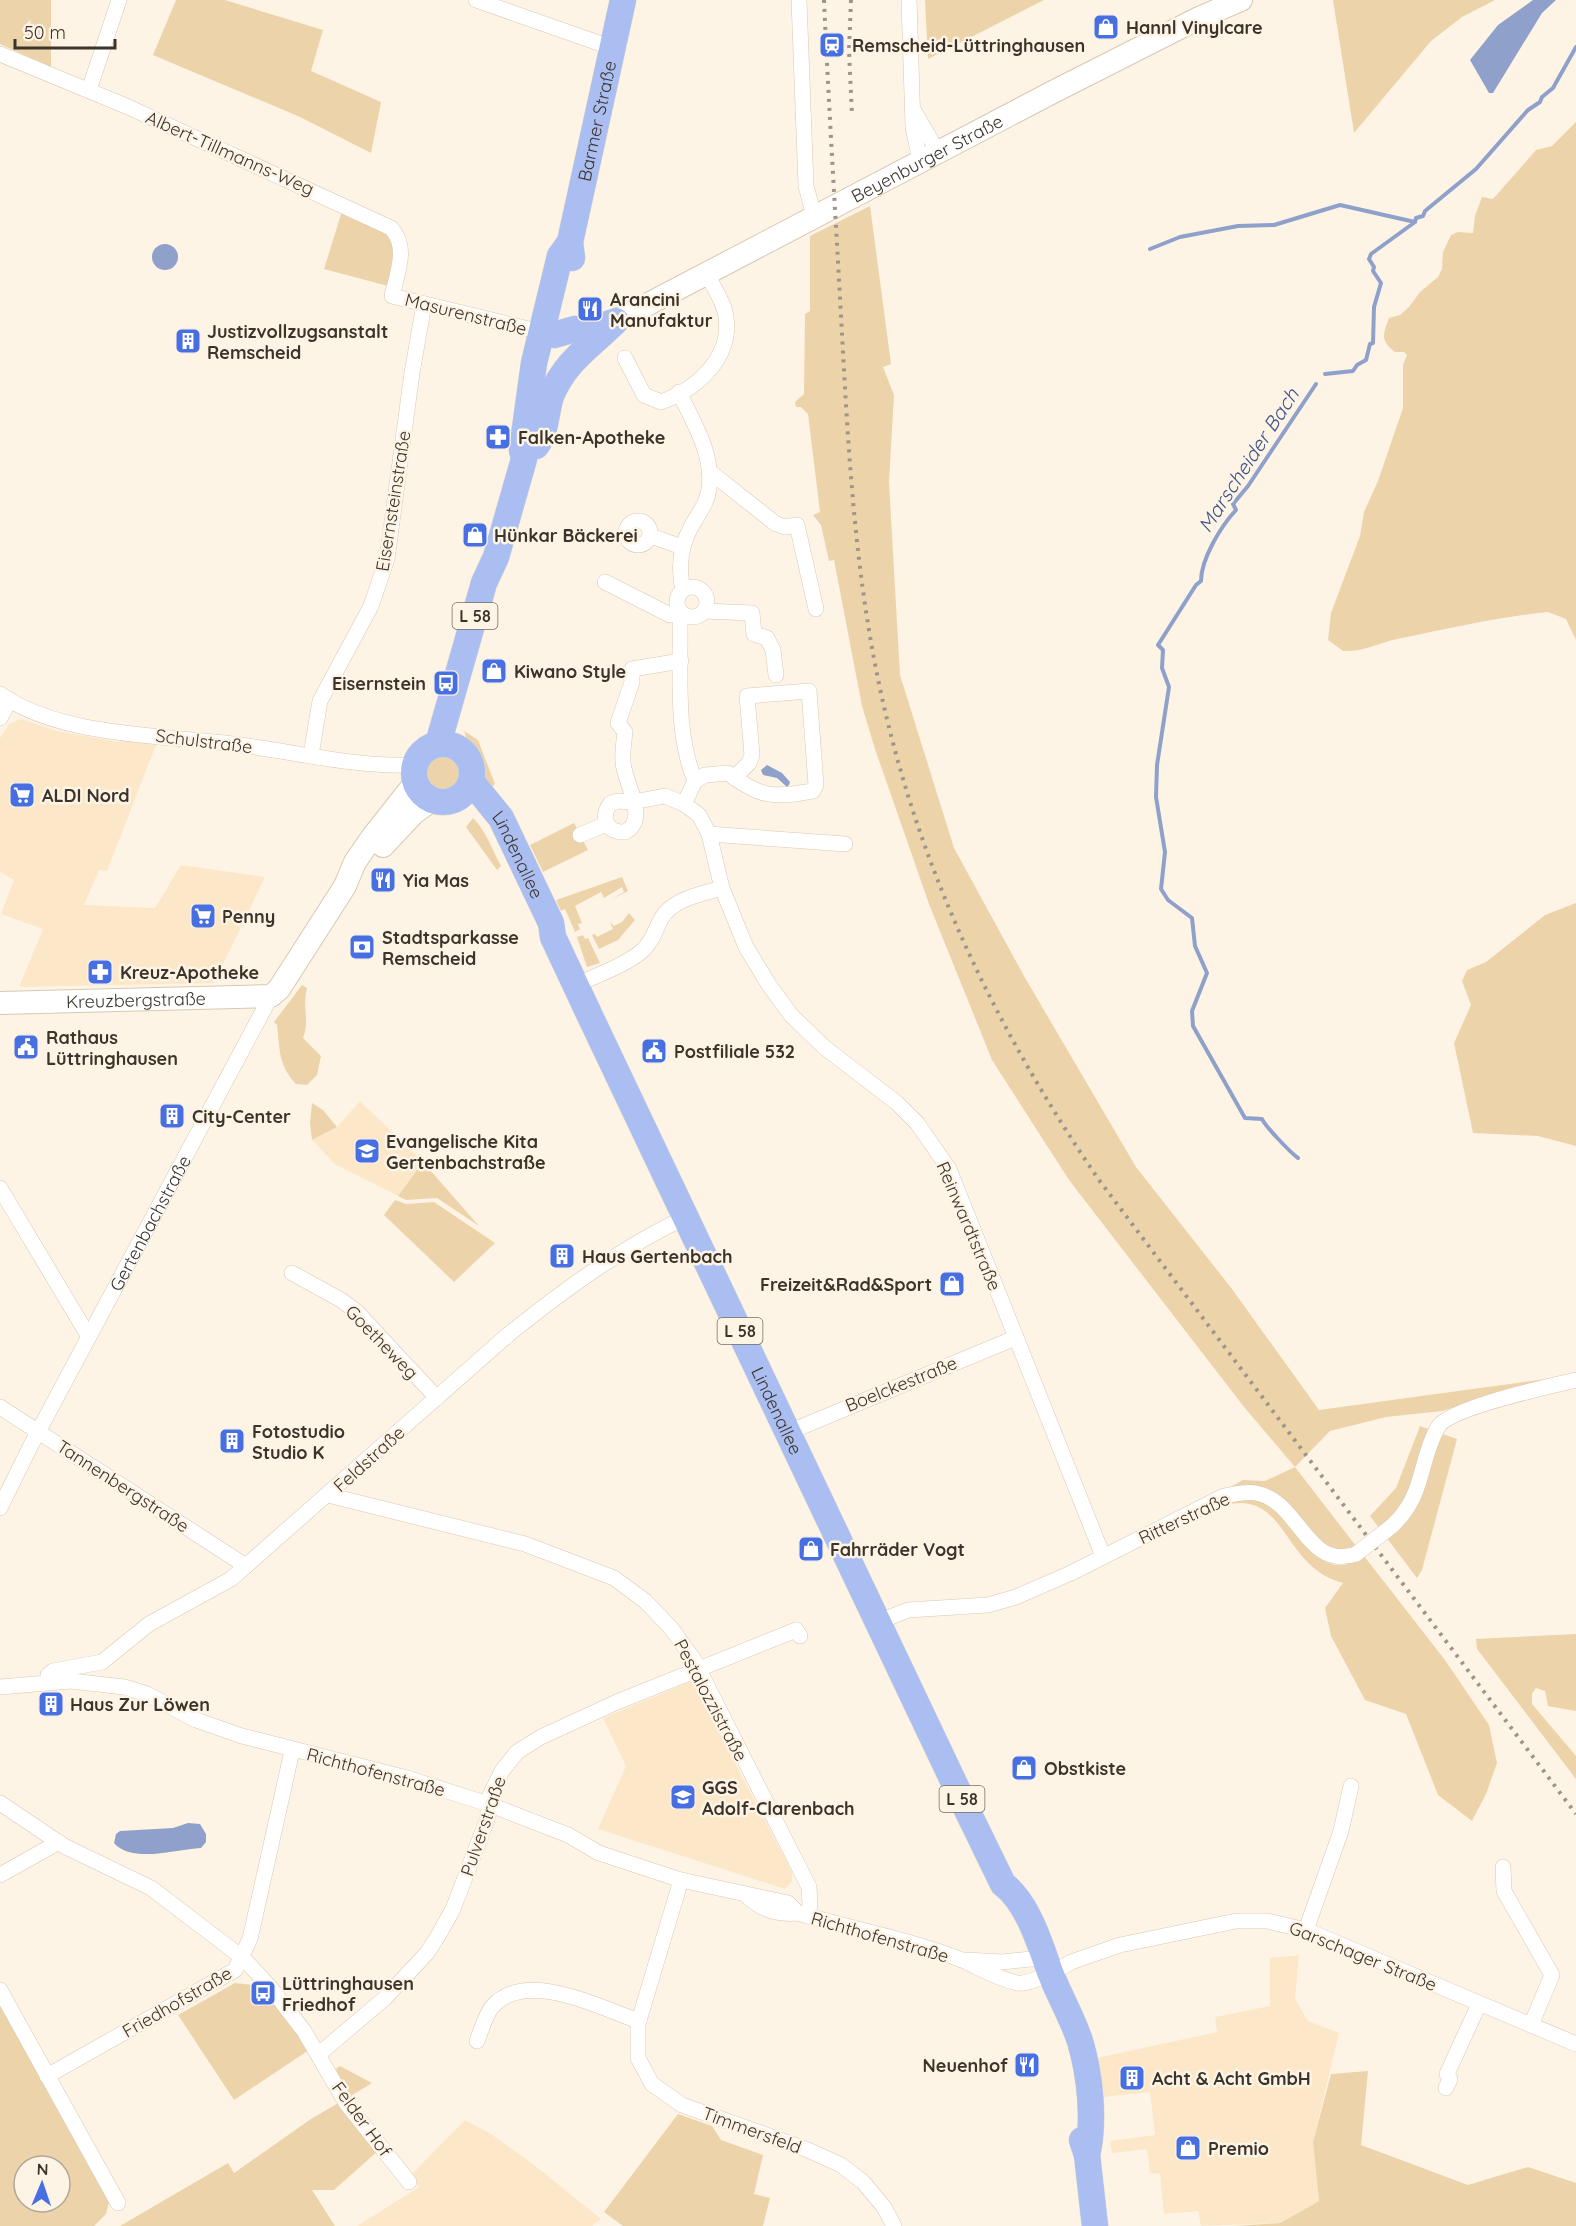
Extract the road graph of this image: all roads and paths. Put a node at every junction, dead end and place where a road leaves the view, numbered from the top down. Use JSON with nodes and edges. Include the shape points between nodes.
{"nodes":[{"id":1,"x":119,"y":0,"type":"edge"},
{"id":2,"x":476,"y":0,"type":"edge"},
{"id":3,"x":623,"y":0,"type":"edge"},
{"id":4,"x":799,"y":0,"type":"edge"},
{"id":5,"x":909,"y":0,"type":"edge"},
{"id":6,"x":1240,"y":0,"type":"edge"},
{"id":7,"x":613,"y":48,"type":"junction"},
{"id":8,"x":0,"y":54,"type":"edge"},
{"id":9,"x":89,"y":90,"type":"junction"},
{"id":10,"x":929,"y":156,"type":"junction"},
{"id":11,"x":814,"y":216,"type":"junction"},
{"id":12,"x":707,"y":275,"type":"junction"},
{"id":13,"x":392,"y":296,"type":"joint"},
{"id":14,"x":424,"y":304,"type":"junction"},
{"id":15,"x":616,"y":321,"type":"junction"},
{"id":16,"x":547,"y":334,"type":"junction"},
{"id":17,"x":593,"y":340,"type":"junction"},
{"id":18,"x":626,"y":358,"type":"dead end"},
{"id":19,"x":679,"y":392,"type":"junction"},
{"id":20,"x":527,"y":455,"type":"junction"},
{"id":21,"x":709,"y":471,"type":"junction"},
{"id":22,"x":651,"y":536,"type":"dead end"},
{"id":23,"x":682,"y":547,"type":"junction"},
{"id":24,"x":605,"y":582,"type":"dead end"},
{"id":25,"x":683,"y":590,"type":"junction"},
{"id":26,"x":816,"y":609,"type":"dead end"},
{"id":27,"x":705,"y":611,"type":"junction"},
{"id":28,"x":682,"y":614,"type":"junction"},
{"id":29,"x":681,"y":661,"type":"junction"},
{"id":30,"x":777,"y":675,"type":"dead end"},
{"id":31,"x":5,"y":697,"type":"edge"},
{"id":32,"x":0,"y":718,"type":"edge"},
{"id":33,"x":448,"y":746,"type":"junction"},
{"id":34,"x":311,"y":755,"type":"junction"},
{"id":35,"x":734,"y":778,"type":"junction"},
{"id":36,"x":695,"y":781,"type":"junction"},
{"id":37,"x":437,"y":786,"type":"junction"},
{"id":38,"x":633,"y":802,"type":"junction"},
{"id":39,"x":684,"y":804,"type":"junction"},
{"id":40,"x":606,"y":824,"type":"junction"},
{"id":41,"x":709,"y":834,"type":"junction"},
{"id":42,"x":580,"y":835,"type":"dead end"},
{"id":43,"x":845,"y":844,"type":"dead end"},
{"id":44,"x":722,"y":888,"type":"junction"},
{"id":45,"x":576,"y":985,"type":"junction"},
{"id":46,"x":271,"y":996,"type":"junction"},
{"id":47,"x":0,"y":1003,"type":"edge"},
{"id":48,"x":0,"y":1188,"type":"edge"},
{"id":49,"x":686,"y":1217,"type":"junction"},
{"id":50,"x":292,"y":1273,"type":"dead end"},
{"id":51,"x":89,"y":1337,"type":"junction"},
{"id":52,"x":1015,"y":1338,"type":"junction"},
{"id":53,"x":1576,"y":1380,"type":"edge"},
{"id":54,"x":437,"y":1398,"type":"junction"},
{"id":55,"x":0,"y":1407,"type":"edge"},
{"id":56,"x":789,"y":1432,"type":"junction"},
{"id":57,"x":39,"y":1433,"type":"junction"},
{"id":58,"x":328,"y":1495,"type":"junction"},
{"id":59,"x":0,"y":1509,"type":"edge"},
{"id":60,"x":1103,"y":1556,"type":"junction"},
{"id":61,"x":246,"y":1566,"type":"junction"},
{"id":62,"x":878,"y":1622,"type":"junction"},
{"id":63,"x":800,"y":1636,"type":"dead end"},
{"id":64,"x":697,"y":1669,"type":"junction"},
{"id":65,"x":48,"y":1682,"type":"junction"},
{"id":66,"x":0,"y":1687,"type":"edge"},
{"id":67,"x":292,"y":1750,"type":"junction"},
{"id":68,"x":1351,"y":1786,"type":"dead end"},
{"id":69,"x":0,"y":1803,"type":"edge"},
{"id":70,"x":488,"y":1804,"type":"junction"},
{"id":71,"x":59,"y":1842,"type":"junction"},
{"id":72,"x":1503,"y":1867,"type":"dead end"},
{"id":73,"x":0,"y":1875,"type":"edge"},
{"id":74,"x":681,"y":1880,"type":"junction"},
{"id":75,"x":802,"y":1914,"type":"junction"},
{"id":76,"x":1306,"y":1930,"type":"junction"},
{"id":77,"x":243,"y":1958,"type":"junction"},
{"id":78,"x":962,"y":1960,"type":"junction"},
{"id":79,"x":1048,"y":1967,"type":"junction"},
{"id":80,"x":0,"y":1990,"type":"edge"},
{"id":81,"x":1479,"y":2004,"type":"junction"},
{"id":82,"x":639,"y":2021,"type":"junction"},
{"id":83,"x":1531,"y":2025,"type":"junction"},
{"id":84,"x":477,"y":2041,"type":"dead end"},
{"id":85,"x":1576,"y":2044,"type":"edge"},
{"id":86,"x":319,"y":2054,"type":"junction"},
{"id":87,"x":47,"y":2076,"type":"junction"},
{"id":88,"x":1446,"y":2088,"type":"dead end"},
{"id":89,"x":409,"y":2182,"type":"dead end"},
{"id":90,"x":118,"y":2203,"type":"dead end"},
{"id":91,"x":894,"y":2226,"type":"edge"},
{"id":92,"x":1095,"y":2226,"type":"edge"}],
"edges":[{"from":1,"to":9,"type":"street"},
{"from":2,"to":7,"type":"street"},
{"from":3,"to":7,"type":"main road","name":"Barmer Straße","number":"L 58"},
{"from":4,"to":11,"type":"street","via":[[806,184]]},
{"from":5,"to":10,"type":"street","via":[[914,135]]},
{"from":6,"to":10,"type":"main road","name":"Beyenburger Straße"},
{"from":7,"to":16,"type":"main road","name":"Barmer Straße","number":"L 58","via":[[570,243],[560,256]]},
{"from":8,"to":9,"type":"street","name":"Albert-Tillmanns-Weg"},
{"from":9,"to":13,"type":"street","name":"Albert-Tillmanns-Weg","via":[[391,228],[399,236],[401,248]]},
{"from":10,"to":11,"type":"main road","name":"Beyenburger Straße"},
{"from":11,"to":12,"type":"main road","name":"Beyenburger Straße"},
{"from":12,"to":15,"type":"main road","name":"Beyenburger Straße"},
{"from":12,"to":19,"type":"street","via":[[724,307],[724,342],[712,369]]},
{"from":13,"to":14,"type":"street","name":"Masurenstraße"},
{"from":14,"to":16,"type":"street","name":"Masurenstraße"},
{"from":14,"to":34,"type":"street","name":"Eisernsteinstraße","via":[[387,559],[371,606],[320,701]]},
{"from":15,"to":16,"type":"main road","via":[[592,330]]},
{"from":15,"to":17,"type":"main road"},
{"from":16,"to":17,"type":"main road","via":[[569,344]]},
{"from":16,"to":20,"type":"main road","name":"Barmer Straße","number":"L 58"},
{"from":17,"to":20,"type":"main road","via":[[561,377],[538,443]]},
{"from":18,"to":19,"type":"street","via":[[644,395],[661,402]]},
{"from":19,"to":21,"type":"street","via":[[705,448]]},
{"from":20,"to":33,"type":"main road","name":"Barmer Straße","number":"L 58","via":[[496,557],[484,583]]},
{"from":21,"to":23,"type":"street","via":[[707,497]]},
{"from":21,"to":26,"type":"street","via":[[776,524],[797,525]]},
{"from":22,"to":23,"type":"street"},
{"from":23,"to":25,"type":"street","via":[[679,564]]},
{"from":24,"to":28,"type":"street","via":[[670,615]]},
{"from":25,"to":27,"type":"street","via":[[693,587],[703,591]]},
{"from":25,"to":28,"type":"street","via":[[676,603]]},
{"from":27,"to":28,"type":"street","via":[[694,617]]},
{"from":27,"to":30,"type":"street","via":[[752,613],[754,634],[766,638],[773,650]]},
{"from":28,"to":29,"type":"street"},
{"from":29,"to":36,"type":"street","via":[[683,732]]},
{"from":29,"to":38,"type":"street","via":[[632,669],[632,681],[618,723],[625,732],[623,762]]},
{"from":31,"to":32,"type":"street"},
{"from":31,"to":34,"type":"street","name":"Schulstraße","via":[[50,717],[87,726]]},
{"from":33,"to":37,"type":"main road","via":[[420,754]]},
{"from":33,"to":37,"type":"main road","via":[[471,765]]},
{"from":34,"to":37,"type":"street","name":"Schulstraße"},
{"from":35,"to":35,"type":"street","via":[[768,795],[813,791],[816,785],[809,691],[747,696],[752,755]]},
{"from":35,"to":36,"type":"street","via":[[728,773],[705,775]]},
{"from":36,"to":39,"type":"street"},
{"from":37,"to":45,"type":"main road","name":"Lindenallee","number":"L 58","via":[[508,830]]},
{"from":37,"to":46,"type":"main road","name":"Gertenbachstraße","via":[[373,836],[284,982]]},
{"from":38,"to":39,"type":"street","via":[[665,796]]},
{"from":38,"to":40,"type":"street","via":[[610,804],[604,817]]},
{"from":38,"to":40,"type":"street","via":[[637,816],[631,829],[618,832]]},
{"from":39,"to":41,"type":"street","name":"Reinwardtstraße","via":[[699,815]]},
{"from":40,"to":42,"type":"street"},
{"from":41,"to":43,"type":"street"},
{"from":41,"to":44,"type":"street","name":"Reinwardtstraße"},
{"from":44,"to":45,"type":"street","via":[[672,907],[641,951]]},
{"from":44,"to":52,"type":"street","name":"Reinwardtstraße","via":[[746,947],[791,1015],[824,1047],[897,1103],[917,1123],[949,1168]]},
{"from":45,"to":49,"type":"main road","name":"Lindenallee","number":"L 58"},
{"from":46,"to":47,"type":"main road","name":"Kreuzbergstraße"},
{"from":46,"to":51,"type":"street","name":"Gertenbachstraße"},
{"from":48,"to":51,"type":"street"},
{"from":49,"to":54,"type":"street","name":"Feldstraße","via":[[567,1288]]},
{"from":49,"to":56,"type":"main road","name":"Lindenallee","number":"L 58"},
{"from":50,"to":54,"type":"street","name":"Goetheweg","via":[[357,1312]]},
{"from":51,"to":57,"type":"street","name":"Gertenbachstraße"},
{"from":52,"to":56,"type":"street","name":"Boelckestraße"},
{"from":52,"to":60,"type":"street","name":"Reinwardtstraße"},
{"from":53,"to":60,"type":"street","name":"Ritterstraße","bridge":true,"via":[[1511,1396],[1440,1424],[1415,1498],[1392,1526],[1356,1554],[1332,1557],[1321,1552],[1283,1508],[1256,1493],[1224,1496]]},
{"from":54,"to":58,"type":"street","name":"Feldstraße"},
{"from":55,"to":57,"type":"street","name":"Tannenbergstraße"},
{"from":56,"to":62,"type":"main road","name":"Lindenallee","number":"L 58"},
{"from":57,"to":59,"type":"street","name":"Gertenbachstraße"},
{"from":57,"to":61,"type":"street","name":"Tannenbergstraße"},
{"from":58,"to":61,"type":"street","name":"Feldstraße"},
{"from":58,"to":64,"type":"street","name":"Pestalozzistraße","via":[[525,1544],[614,1578],[645,1601],[671,1628]]},
{"from":60,"to":62,"type":"street","name":"Ritterstraße","via":[[1042,1587],[988,1605],[908,1610]]},
{"from":61,"to":65,"type":"street","name":"Feldstraße","via":[[231,1579],[149,1624],[102,1662],[53,1671]]},
{"from":62,"to":79,"type":"main road","name":"Lindenallee","number":"L 58","via":[[1003,1884],[1002,1896]]},
{"from":63,"to":64,"type":"street","name":"Pulverstraße","via":[[796,1630]]},
{"from":64,"to":70,"type":"street","name":"Pulverstraße","via":[[589,1714],[517,1752],[502,1771]]},
{"from":64,"to":75,"type":"street","name":"Pestalozzistraße","via":[[809,1887],[810,1905]]},
{"from":65,"to":66,"type":"street","name":"Richthofenstraße"},
{"from":65,"to":67,"type":"street","name":"Richthofenstraße","via":[[124,1687],[147,1694],[208,1725]]},
{"from":67,"to":70,"type":"street","name":"Richthofenstraße","via":[[407,1778]]},
{"from":67,"to":77,"type":"street","name":"Friedhofstraße"},
{"from":68,"to":76,"type":"street","via":[[1341,1831]]},
{"from":69,"to":71,"type":"street","name":"Felder Hof"},
{"from":70,"to":74,"type":"street","name":"Richthofenstraße","via":[[568,1835],[599,1853]]},
{"from":70,"to":86,"type":"street","name":"Pulverstraße","via":[[487,1820],[453,1909],[427,1953],[385,1998]]},
{"from":71,"to":73,"type":"street"},
{"from":71,"to":77,"type":"street","name":"Felder Hof","via":[[151,1888]]},
{"from":72,"to":83,"type":"street","via":[[1504,1891],[1552,1975]]},
{"from":74,"to":75,"type":"street","name":"Richthofenstraße","via":[[747,1896],[759,1907]]},
{"from":74,"to":82,"type":"street","name":"Timmersfeld"},
{"from":75,"to":78,"type":"street","name":"Richthofenstraße"},
{"from":76,"to":79,"type":"street","name":"Garschager Straße","via":[[1267,1921],[1236,1921],[1120,1945]]},
{"from":76,"to":81,"type":"street","name":"Garschager Straße"},
{"from":77,"to":86,"type":"street","name":"Felder Hof","via":[[275,1993]]},
{"from":77,"to":87,"type":"street","name":"Friedhofstraße","via":[[235,1970]]},
{"from":78,"to":79,"type":"street","name":"Richthofenstraße"},
{"from":78,"to":79,"type":"street","name":"Richthofenstraße","via":[[1021,1983]]},
{"from":79,"to":92,"type":"main road","number":"L 58","via":[[1080,2041],[1084,2062],[1091,2138],[1087,2155]]},
{"from":80,"to":87,"type":"street"},
{"from":81,"to":83,"type":"street","name":"Garschager Straße"},
{"from":81,"to":88,"type":"street","via":[[1447,2074],[1450,2079]]},
{"from":82,"to":84,"type":"street","via":[[547,1990],[527,1990],[512,1993],[491,2008]]},
{"from":82,"to":91,"type":"street","name":"Timmersfeld","via":[[638,2058],[652,2084],[664,2094],[682,2105],[841,2165],[863,2182]]},
{"from":83,"to":85,"type":"street","name":"Garschager Straße"},
{"from":86,"to":89,"type":"street","name":"Felder Hof","via":[[346,2103]]},
{"from":87,"to":90,"type":"street"}]}
